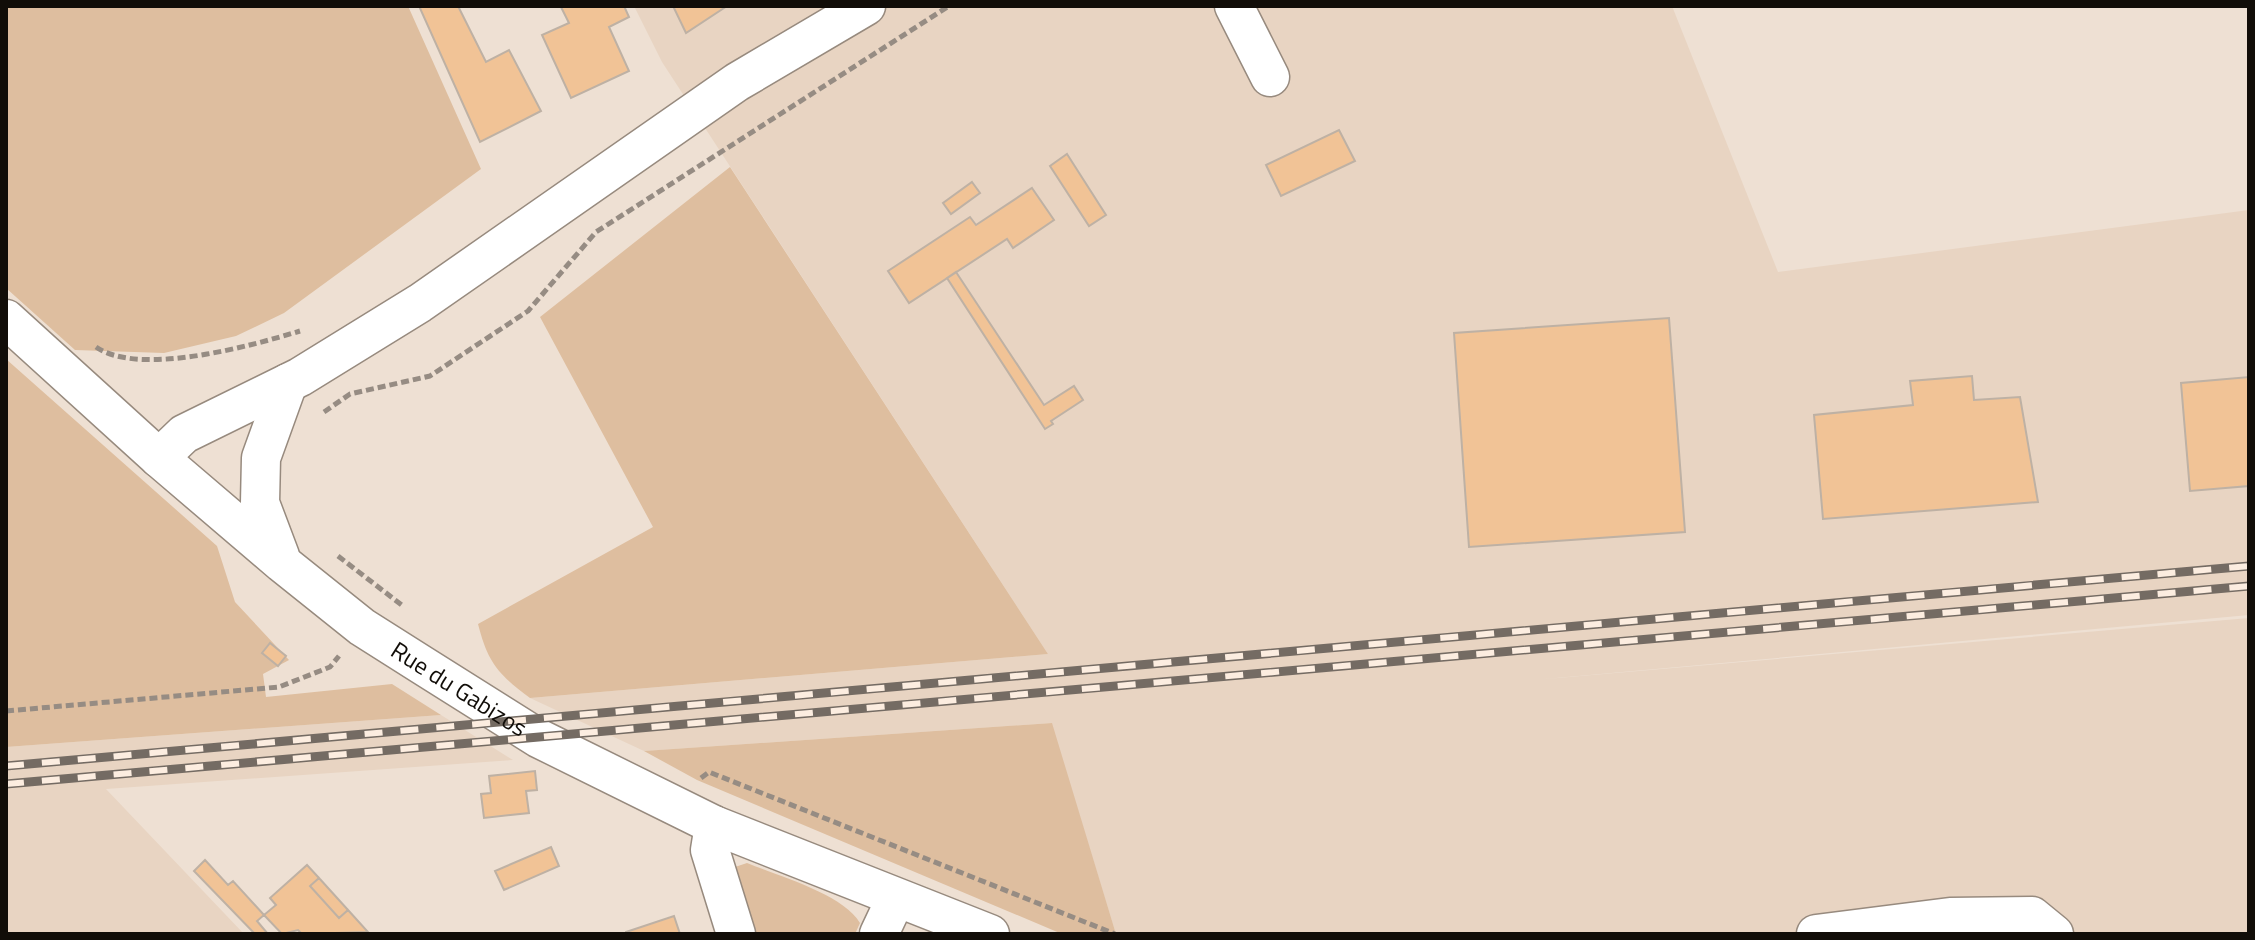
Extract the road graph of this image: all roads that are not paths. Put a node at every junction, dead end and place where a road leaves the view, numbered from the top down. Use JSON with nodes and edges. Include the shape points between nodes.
{"nodes":[{"id":1,"x":866,"y":6,"type":"edge"},
{"id":2,"x":1234,"y":6,"type":"edge"},
{"id":3,"x":1270,"y":77,"type":"dead end"},
{"id":4,"x":6,"y":319,"type":"edge"},
{"id":5,"x":294,"y":380,"type":"junction"},
{"id":6,"x":159,"y":458,"type":"junction"},
{"id":7,"x":282,"y":563,"type":"junction"},
{"id":8,"x":714,"y":825,"type":"junction"},
{"id":9,"x":896,"y":898,"type":"junction"},
{"id":10,"x":736,"y":934,"type":"edge"},
{"id":11,"x":879,"y":934,"type":"edge"},
{"id":12,"x":990,"y":934,"type":"edge"},
{"id":13,"x":1816,"y":934,"type":"edge"},
{"id":14,"x":2054,"y":934,"type":"edge"}],
"edges":[{"from":1,"to":5,"type":"street","via":[[737,82],[420,303]]},
{"from":2,"to":3,"type":"street"},
{"from":4,"to":6,"type":"street","name":"Rue du Gabizos"},
{"from":5,"to":6,"type":"street","via":[[184,434]]},
{"from":5,"to":7,"type":"street","via":[[261,458],[260,503]]},
{"from":6,"to":7,"type":"street","name":"Rue du Gabizos"},
{"from":7,"to":8,"type":"street","name":"Rue du Gabizos","via":[[362,627],[538,738]]},
{"from":8,"to":9,"type":"street","name":"Rue du Gabizos"},
{"from":8,"to":10,"type":"street","via":[[710,850]]},
{"from":9,"to":11,"type":"street"},
{"from":9,"to":12,"type":"street","name":"Rue du Gabizos"},
{"from":13,"to":14,"type":"street","via":[[1950,917],[2032,916]]}]}
